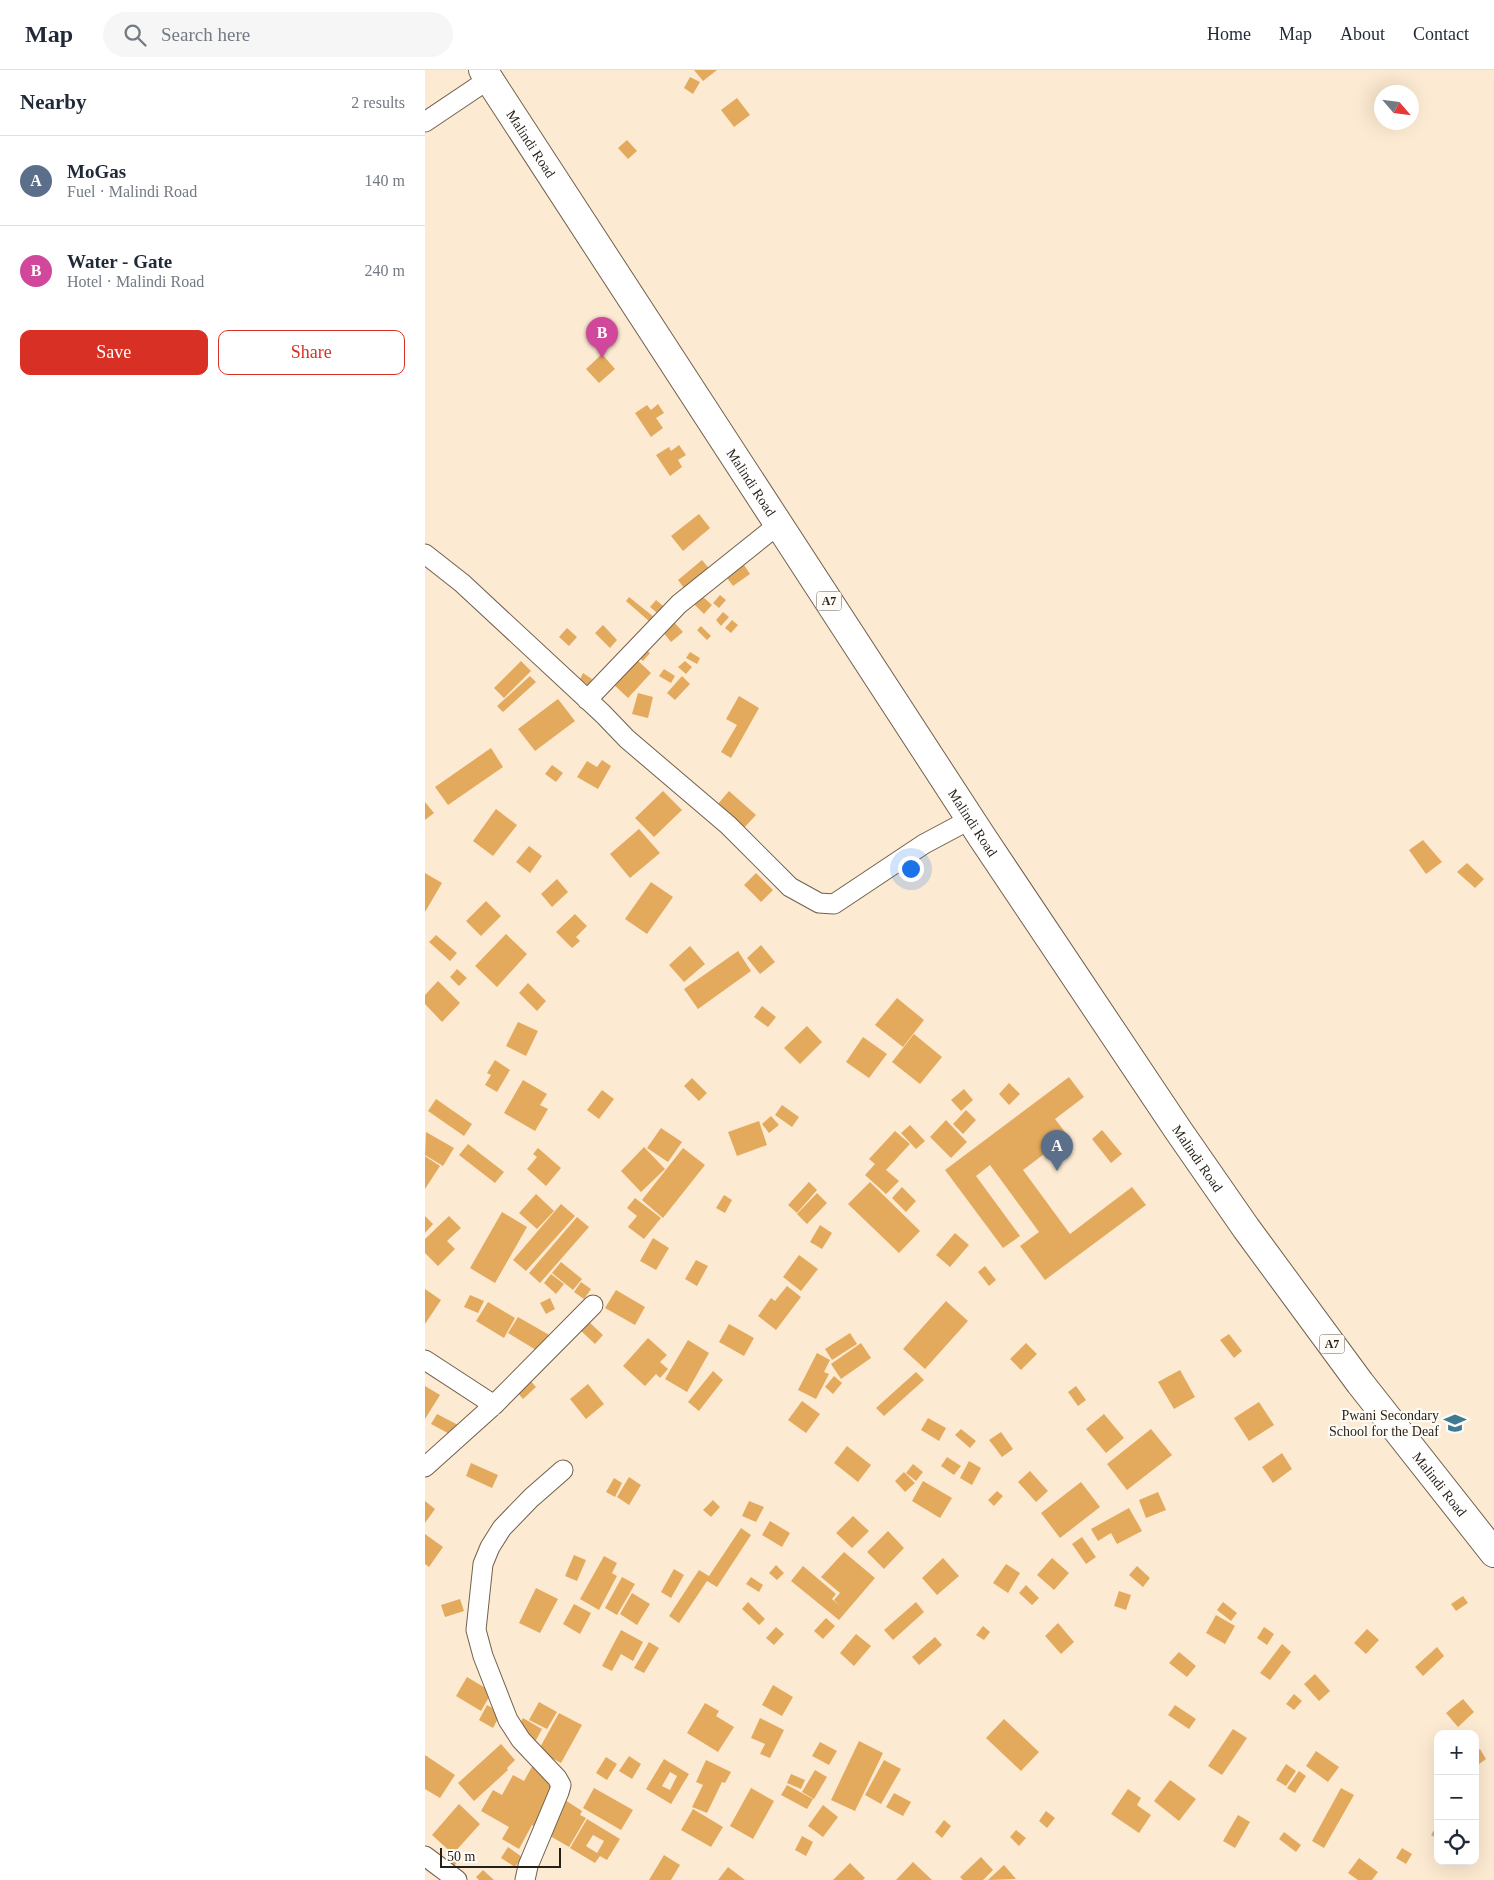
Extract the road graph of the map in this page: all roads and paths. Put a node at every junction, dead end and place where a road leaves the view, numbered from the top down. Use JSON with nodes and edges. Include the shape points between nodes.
{"nodes":[{"id":1,"x":486,"y":75,"type":"edge"},
{"id":2,"x":425,"y":122,"type":"edge"},
{"id":3,"x":779,"y":524,"type":"junction"},
{"id":4,"x":425,"y":554,"type":"edge"},
{"id":5,"x":587,"y":700,"type":"junction"},
{"id":6,"x":971,"y":819,"type":"junction"},
{"id":7,"x":593,"y":1305,"type":"dead end"},
{"id":8,"x":425,"y":1360,"type":"edge"},
{"id":9,"x":494,"y":1405,"type":"junction"},
{"id":10,"x":425,"y":1466,"type":"edge"},
{"id":11,"x":563,"y":1470,"type":"dead end"},
{"id":12,"x":1494,"y":1553,"type":"edge"},
{"id":13,"x":425,"y":1856,"type":"edge"},
{"id":14,"x":457,"y":1880,"type":"edge"},
{"id":15,"x":525,"y":1880,"type":"edge"}],
"edges":[{"from":1,"to":2,"type":"street"},
{"from":1,"to":3,"type":"highway","name":"Malindi Road","number":"A7"},
{"from":3,"to":5,"type":"street","via":[[679,604]]},
{"from":3,"to":6,"type":"highway","name":"Malindi Road","number":"A7"},
{"from":4,"to":5,"type":"street","via":[[462,583]]},
{"from":5,"to":6,"type":"street","via":[[627,739],[728,825],[790,887],[819,903],[835,904],[923,844]]},
{"from":6,"to":12,"type":"highway","name":"Malindi Road","number":"A7","via":[[1246,1228],[1360,1383]]},
{"from":7,"to":9,"type":"street"},
{"from":8,"to":9,"type":"street"},
{"from":9,"to":10,"type":"street"},
{"from":11,"to":15,"type":"street","via":[[502,1528],[483,1564],[479,1594],[477,1630],[483,1656],[508,1720],[521,1740],[561,1785]]},
{"from":13,"to":14,"type":"street"}]}
